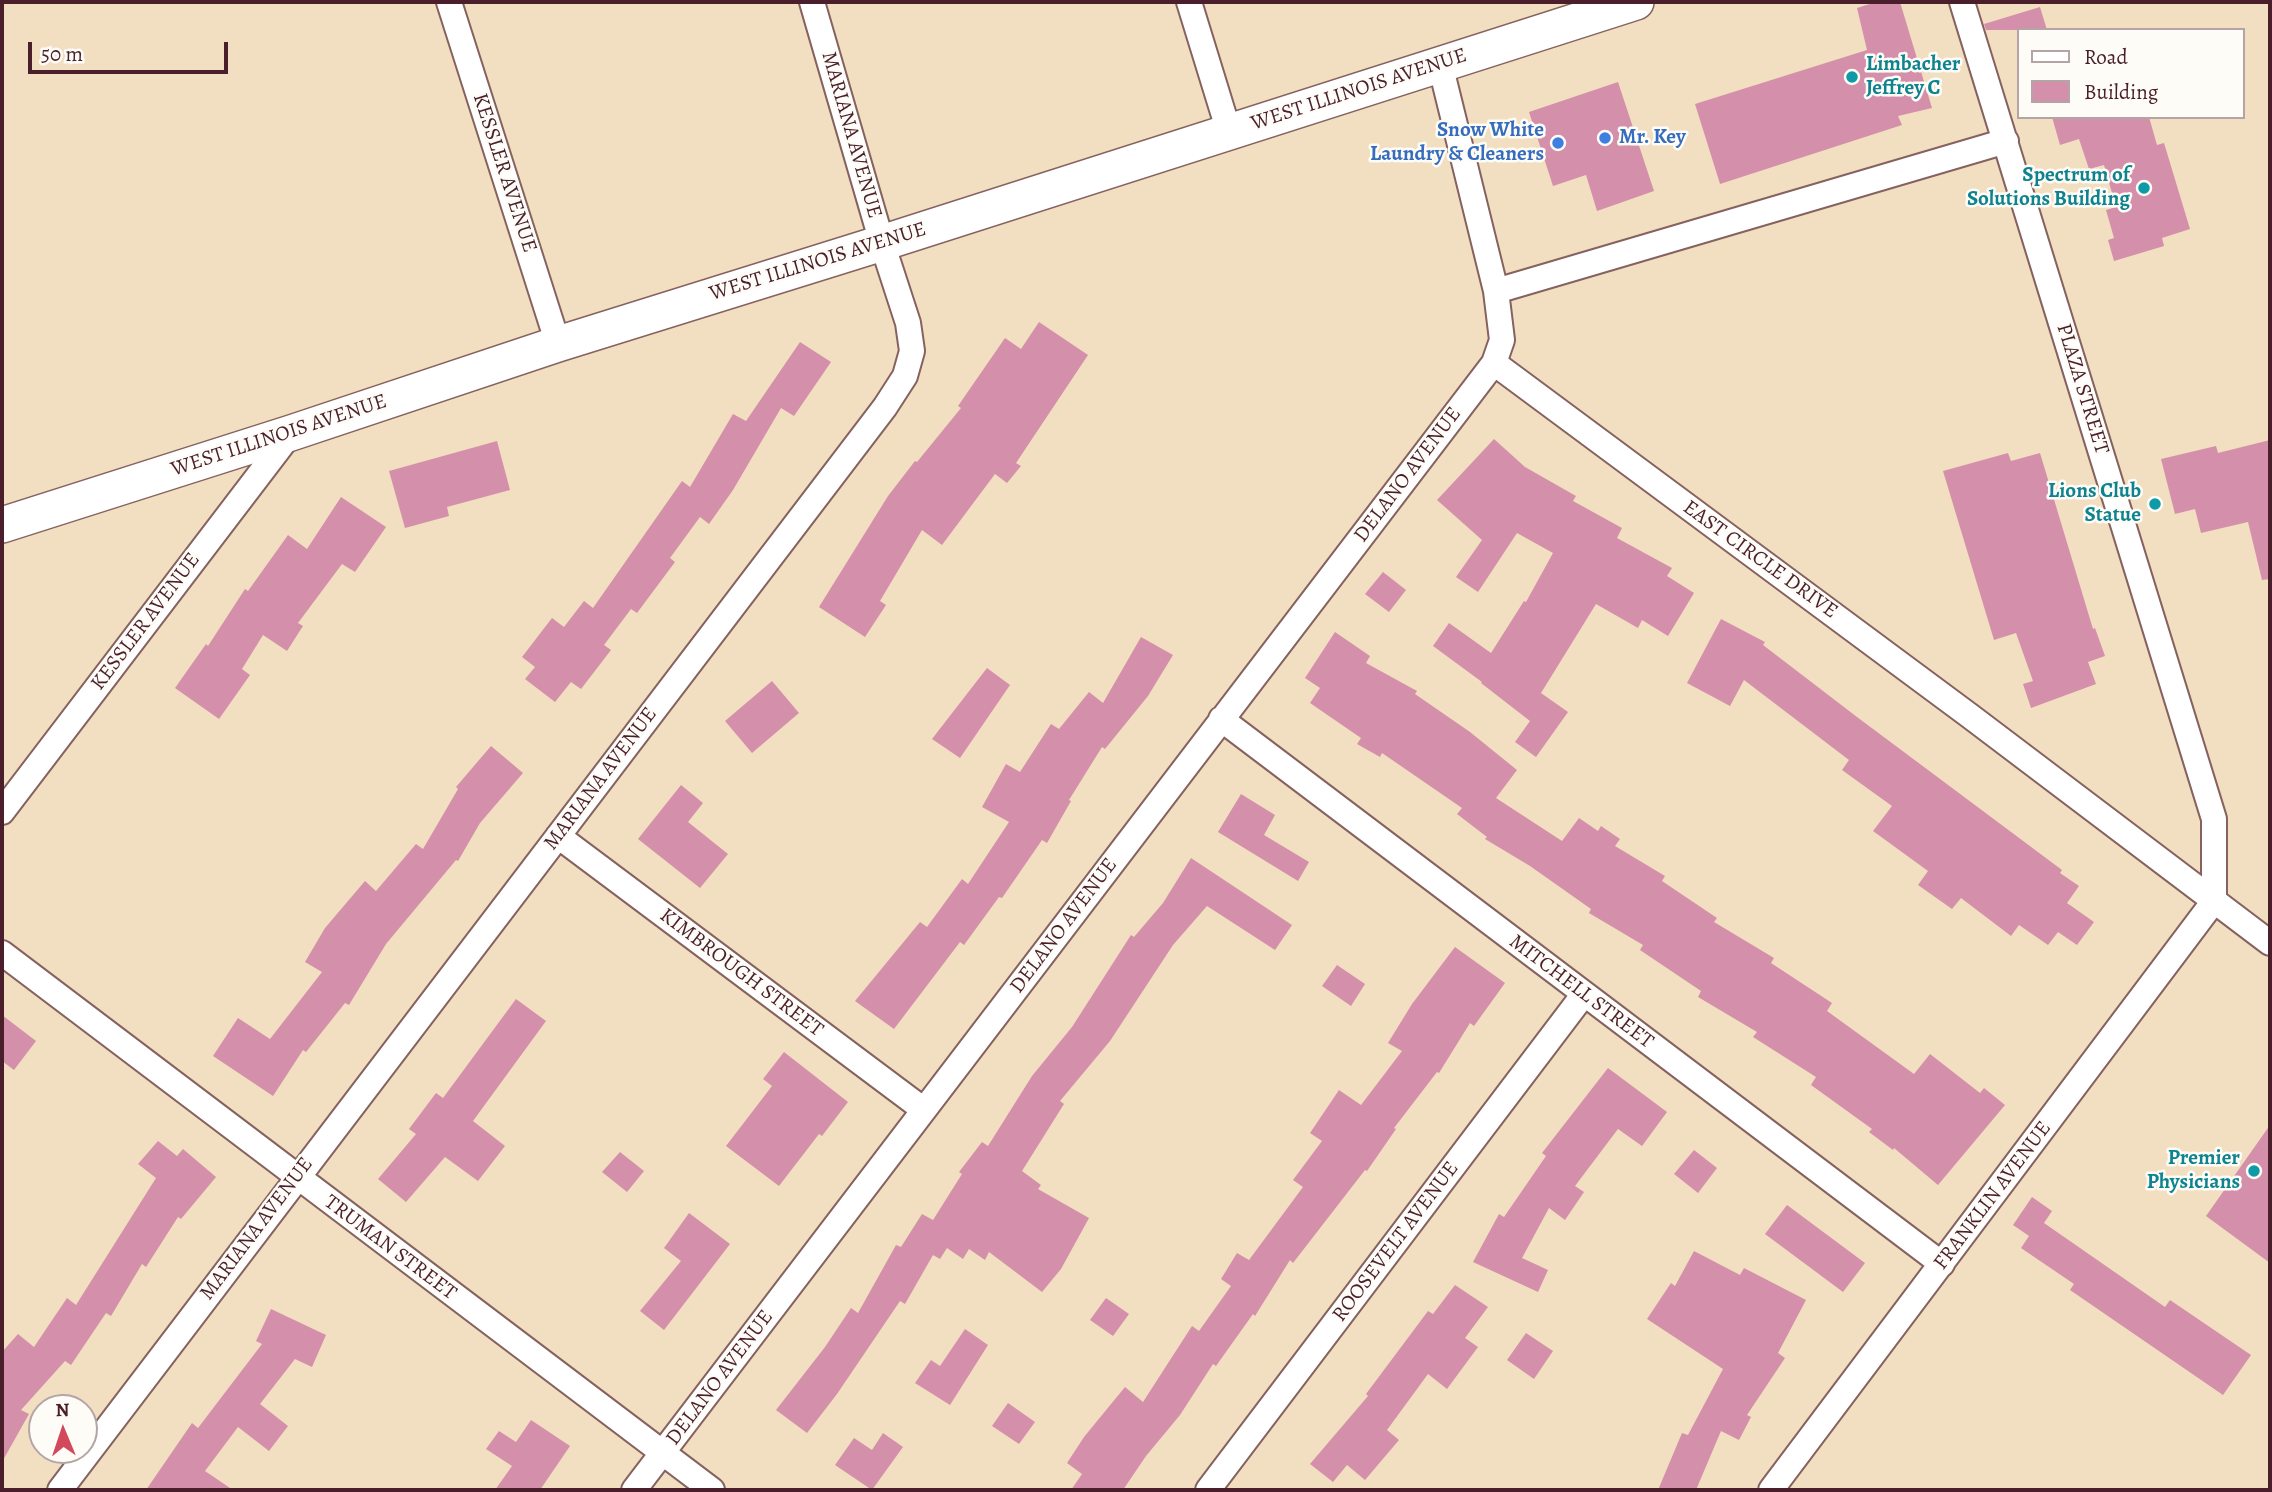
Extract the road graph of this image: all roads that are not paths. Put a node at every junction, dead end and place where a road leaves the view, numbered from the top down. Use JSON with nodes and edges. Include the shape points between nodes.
{"nodes":[{"id":1,"x":449,"y":2,"type":"edge"},
{"id":2,"x":812,"y":2,"type":"edge"},
{"id":3,"x":1189,"y":2,"type":"edge"},
{"id":4,"x":1636,"y":2,"type":"edge"},
{"id":5,"x":1962,"y":2,"type":"edge"},
{"id":6,"x":1440,"y":64,"type":"junction"},
{"id":7,"x":1229,"y":132,"type":"junction"},
{"id":8,"x":2006,"y":141,"type":"junction"},
{"id":9,"x":882,"y":243,"type":"junction"},
{"id":10,"x":1496,"y":291,"type":"junction"},
{"id":11,"x":558,"y":344,"type":"junction"},
{"id":12,"x":1494,"y":363,"type":"junction"},
{"id":13,"x":291,"y":433,"type":"junction"},
{"id":14,"x":2,"y":525,"type":"edge"},
{"id":15,"x":1221,"y":719,"type":"junction"},
{"id":16,"x":2,"y":811,"type":"edge"},
{"id":17,"x":558,"y":836,"type":"junction"},
{"id":18,"x":2214,"y":901,"type":"junction"},
{"id":19,"x":2270,"y":943,"type":"edge"},
{"id":20,"x":2,"y":953,"type":"edge"},
{"id":21,"x":1584,"y":994,"type":"junction"},
{"id":22,"x":924,"y":1110,"type":"junction"},
{"id":23,"x":296,"y":1177,"type":"junction"},
{"id":24,"x":1942,"y":1264,"type":"junction"},
{"id":25,"x":663,"y":1453,"type":"junction"},
{"id":26,"x":60,"y":1490,"type":"edge"},
{"id":27,"x":634,"y":1490,"type":"edge"},
{"id":28,"x":712,"y":1490,"type":"edge"},
{"id":29,"x":1208,"y":1490,"type":"edge"},
{"id":30,"x":1771,"y":1490,"type":"edge"}],
"edges":[{"from":1,"to":11,"type":"street","name":"KESSLER AVENUE"},
{"from":2,"to":9,"type":"street","name":"MARIANA AVENUE"},
{"from":3,"to":7,"type":"street"},
{"from":4,"to":6,"type":"main road","name":"WEST ILLINOIS AVENUE"},
{"from":5,"to":8,"type":"street","name":"PLAZA STREET"},
{"from":6,"to":7,"type":"main road","name":"WEST ILLINOIS AVENUE"},
{"from":6,"to":10,"type":"street"},
{"from":7,"to":9,"type":"main road","name":"WEST ILLINOIS AVENUE"},
{"from":8,"to":10,"type":"street"},
{"from":8,"to":18,"type":"street","name":"PLAZA STREET","via":[[2214,819]]},
{"from":9,"to":11,"type":"main road","name":"WEST ILLINOIS AVENUE"},
{"from":9,"to":17,"type":"street","name":"MARIANA AVENUE","via":[[911,336],[910,363],[901,384]]},
{"from":10,"to":12,"type":"street","via":[[1502,340]]},
{"from":11,"to":13,"type":"main road","name":"WEST ILLINOIS AVENUE"},
{"from":12,"to":15,"type":"street","name":"DELANO AVENUE"},
{"from":12,"to":18,"type":"street","name":"EAST CIRCLE DRIVE"},
{"from":13,"to":14,"type":"main road","name":"WEST ILLINOIS AVENUE"},
{"from":13,"to":16,"type":"street","name":"KESSLER AVENUE"},
{"from":15,"to":21,"type":"street","name":"MITCHELL STREET"},
{"from":15,"to":22,"type":"street","name":"DELANO AVENUE"},
{"from":17,"to":22,"type":"street","name":"KIMBROUGH STREET"},
{"from":17,"to":23,"type":"street","name":"MARIANA AVENUE"},
{"from":18,"to":19,"type":"street","name":"EAST CIRCLE DRIVE"},
{"from":18,"to":24,"type":"street","name":"FRANKLIN AVENUE"},
{"from":20,"to":23,"type":"street","name":"TRUMAN STREET"},
{"from":21,"to":24,"type":"street","name":"MITCHELL STREET"},
{"from":21,"to":29,"type":"street","name":"ROOSEVELT AVENUE"},
{"from":22,"to":25,"type":"street","name":"DELANO AVENUE"},
{"from":23,"to":25,"type":"street","name":"TRUMAN STREET"},
{"from":23,"to":26,"type":"street","name":"MARIANA AVENUE"},
{"from":24,"to":30,"type":"street","name":"FRANKLIN AVENUE"},
{"from":25,"to":27,"type":"street","name":"DELANO AVENUE"},
{"from":25,"to":28,"type":"street","name":"TRUMAN STREET"}]}
